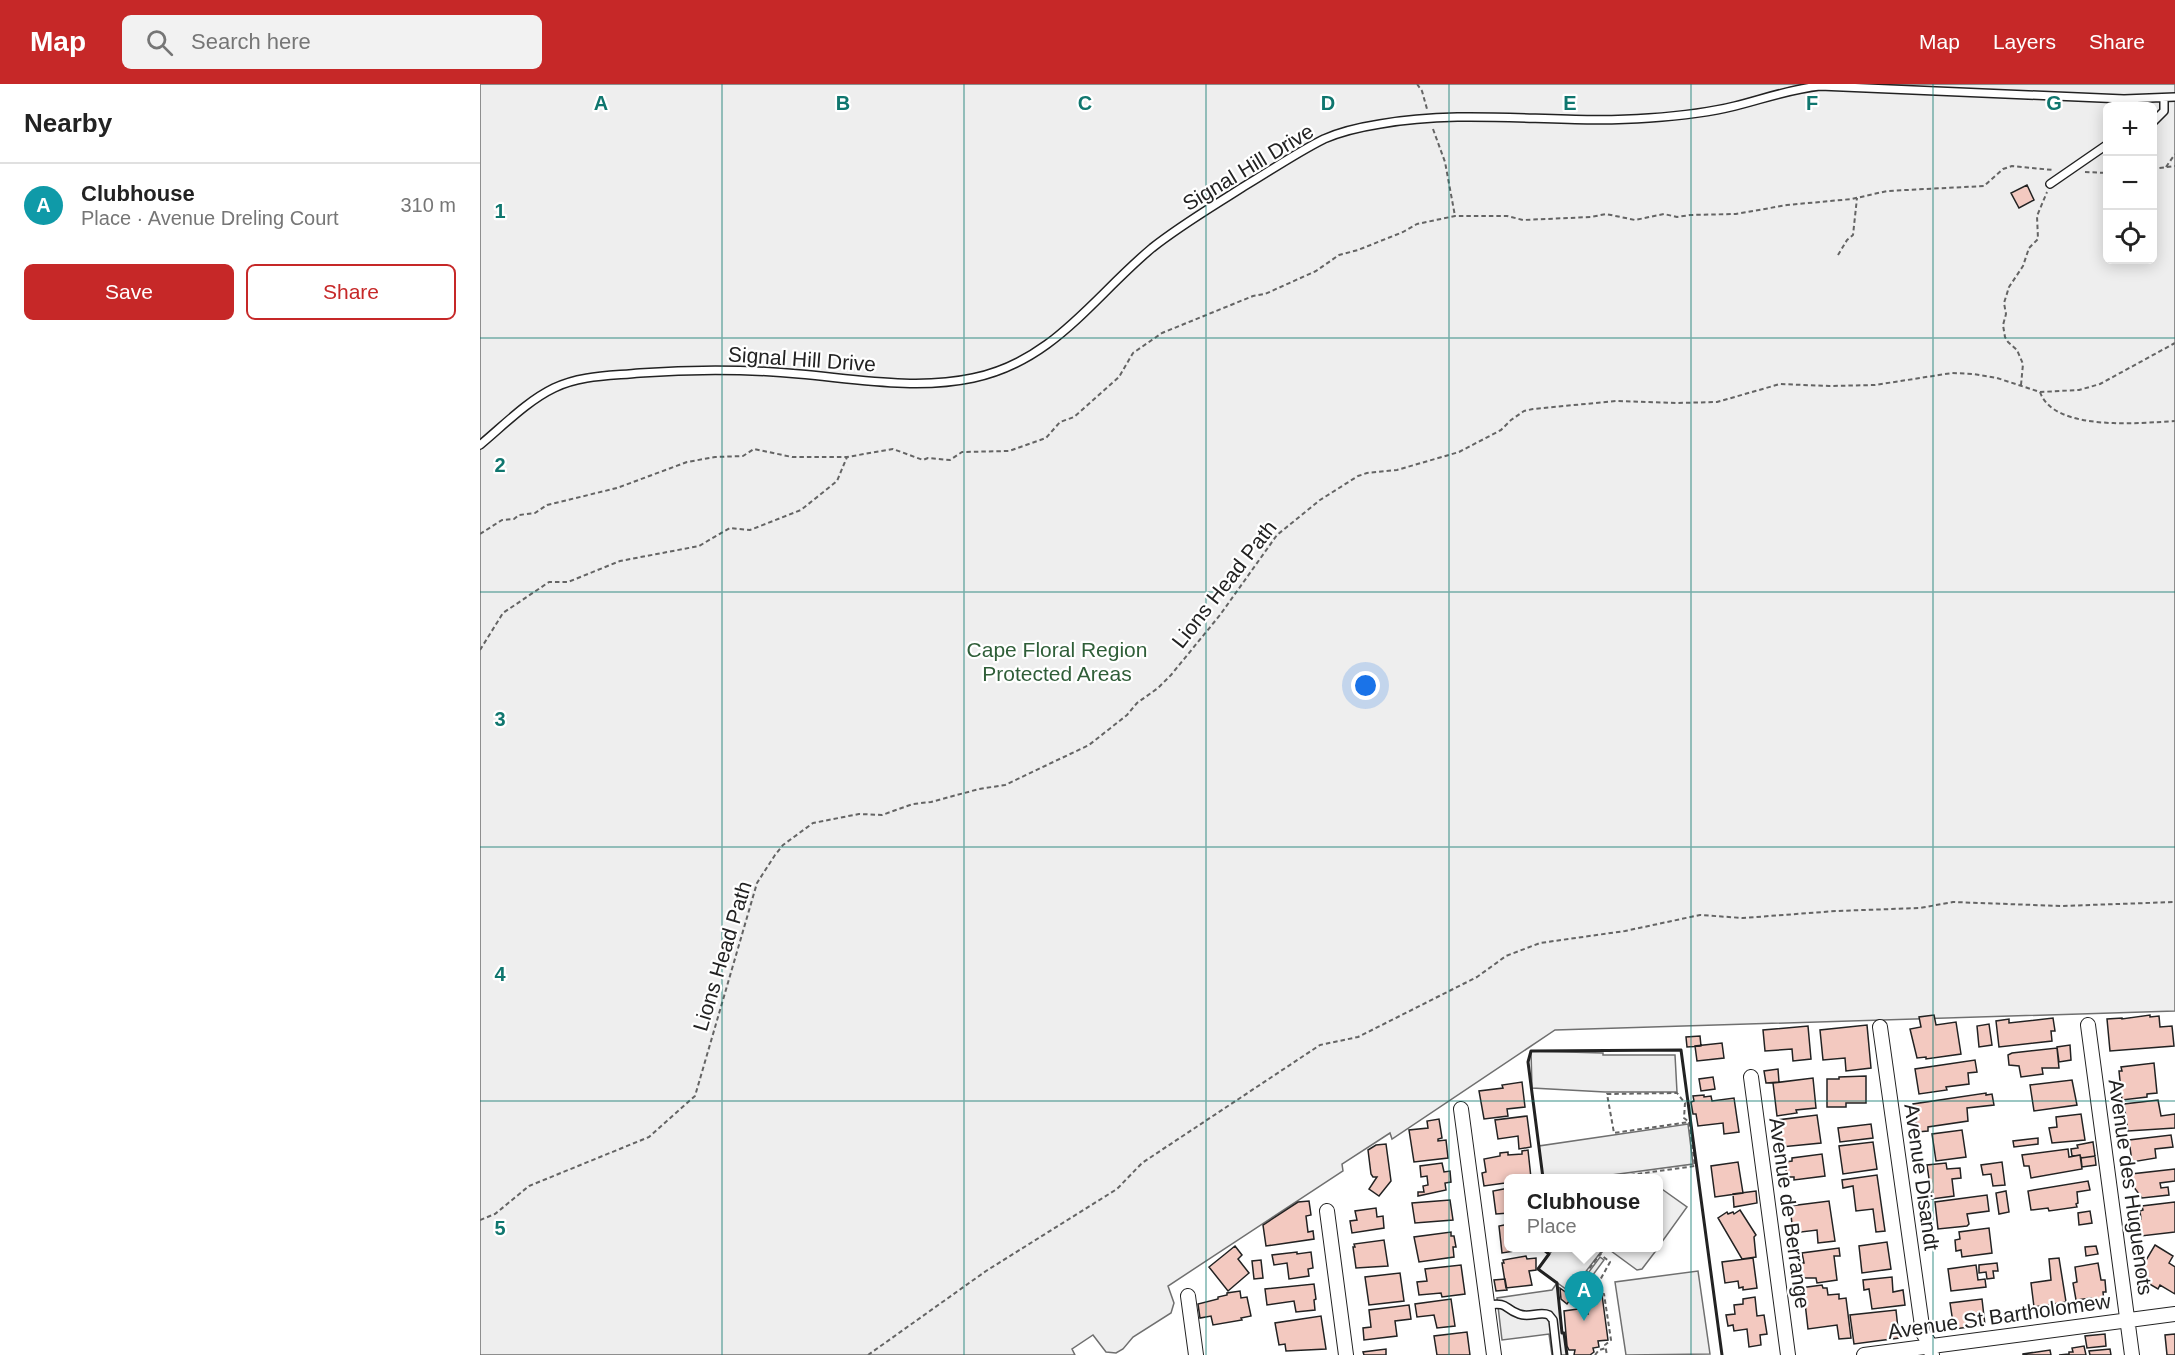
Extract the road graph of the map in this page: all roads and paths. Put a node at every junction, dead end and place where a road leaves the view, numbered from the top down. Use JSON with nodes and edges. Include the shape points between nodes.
{"nodes":[{"id":1,"x":1417,"y":84,"type":"edge"},
{"id":2,"x":2175,"y":97,"type":"edge"},
{"id":3,"x":2164,"y":99,"type":"junction"},
{"id":4,"x":1429,"y":118,"type":"junction"},
{"id":5,"x":2157,"y":118,"type":"edge"},
{"id":6,"x":2103,"y":147,"type":"edge"},
{"id":7,"x":2175,"y":154,"type":"edge"},
{"id":8,"x":2175,"y":166,"type":"edge"},
{"id":9,"x":2166,"y":167,"type":"junction"},
{"id":10,"x":2157,"y":168,"type":"edge"},
{"id":11,"x":2067,"y":171,"type":"junction"},
{"id":12,"x":2103,"y":172,"type":"edge"},
{"id":13,"x":2050,"y":184,"type":"joint"},
{"id":14,"x":1857,"y":198,"type":"junction"},
{"id":15,"x":1455,"y":216,"type":"junction"},
{"id":16,"x":1838,"y":255,"type":"dead end"},
{"id":17,"x":2175,"y":343,"type":"edge"},
{"id":18,"x":2021,"y":385,"type":"junction"},
{"id":19,"x":2040,"y":392,"type":"junction"},
{"id":20,"x":2175,"y":421,"type":"edge"},
{"id":21,"x":480,"y":446,"type":"edge"},
{"id":22,"x":847,"y":458,"type":"junction"},
{"id":23,"x":480,"y":534,"type":"edge"},
{"id":24,"x":480,"y":650,"type":"edge"},
{"id":25,"x":2175,"y":902,"type":"edge"},
{"id":26,"x":2088,"y":1025,"type":"dead end"},
{"id":27,"x":1880,"y":1027,"type":"dead end"},
{"id":28,"x":1751,"y":1077,"type":"dead end"},
{"id":29,"x":1461,"y":1109,"type":"dead end"},
{"id":30,"x":1689,"y":1122,"type":"junction"},
{"id":31,"x":1641,"y":1174,"type":"edge"},
{"id":32,"x":1327,"y":1211,"type":"dead end"},
{"id":33,"x":480,"y":1220,"type":"edge"},
{"id":34,"x":1600,"y":1254,"type":"joint"},
{"id":35,"x":1188,"y":1296,"type":"dead end"},
{"id":36,"x":1584,"y":1302,"type":"dead end"},
{"id":37,"x":1487,"y":1305,"type":"junction"},
{"id":38,"x":2175,"y":1314,"type":"edge"},
{"id":39,"x":2127,"y":1320,"type":"junction"},
{"id":40,"x":1606,"y":1348,"type":"junction"},
{"id":41,"x":1925,"y":1351,"type":"edge"},
{"id":42,"x":868,"y":1355,"type":"edge"},
{"id":43,"x":1196,"y":1355,"type":"edge"},
{"id":44,"x":1346,"y":1355,"type":"edge"},
{"id":45,"x":1494,"y":1355,"type":"edge"},
{"id":46,"x":1557,"y":1355,"type":"edge"},
{"id":47,"x":1595,"y":1355,"type":"edge"},
{"id":48,"x":1607,"y":1355,"type":"edge"},
{"id":49,"x":1788,"y":1355,"type":"edge"},
{"id":50,"x":1864,"y":1355,"type":"edge"},
{"id":51,"x":2132,"y":1355,"type":"edge"}],
"edges":[{"from":1,"to":4,"type":"path"},
{"from":2,"to":3,"type":"lane","name":"Signal Hill Drive"},
{"from":3,"to":4,"type":"lane","name":"Signal Hill Drive","via":[[1820,86],[1715,110],[1646,119]]},
{"from":3,"to":5,"type":"lane","via":[[2164,111]]},
{"from":4,"to":15,"type":"path","via":[[1445,162]]},
{"from":4,"to":21,"type":"lane","name":"Signal Hill Drive","via":[[1350,130],[1307,149],[1182,226],[1141,257],[1049,344],[995,372],[960,381],[925,383],[731,369],[580,379],[541,396]]},
{"from":6,"to":11,"type":"lane"},
{"from":7,"to":9,"type":"path"},
{"from":8,"to":9,"type":"path"},
{"from":9,"to":10,"type":"path"},
{"from":11,"to":12,"type":"path"},
{"from":11,"to":13,"type":"lane"},
{"from":11,"to":14,"type":"path","via":[[2012,166],[1984,186],[1887,191]]},
{"from":13,"to":18,"type":"path","via":[[2037,216],[2038,239],[2029,248],[2004,303],[2005,337],[2023,364]]},
{"from":14,"to":15,"type":"path","via":[[1736,214],[1664,214],[1635,220],[1606,214],[1523,220],[1507,216]]},
{"from":14,"to":16,"type":"path","via":[[1854,235]]},
{"from":15,"to":22,"type":"path","via":[[1417,224],[1340,255],[1316,271],[1265,294],[1162,333],[1133,353],[1119,377],[1074,417],[1060,422],[1047,438],[1009,451],[962,452],[950,460],[922,460],[893,449]]},
{"from":17,"to":19,"type":"path","via":[[2100,384],[2079,390]]},
{"from":18,"to":19,"type":"path","name":"Lions Head Path"},
{"from":18,"to":33,"type":"path","name":"Lions Head Path","via":[[1952,373],[1846,387],[1780,384],[1717,402],[1616,401],[1533,409],[1459,452],[1397,470],[1358,476],[1277,535],[1171,675],[1089,745],[1005,785],[914,804],[882,815],[839,817],[802,830],[775,855],[757,883],[695,1096],[649,1137],[529,1186],[495,1214]]},
{"from":19,"to":20,"type":"path","name":"Lions Head Path","via":[[2050,408],[2077,418],[2116,423]]},
{"from":22,"to":23,"type":"path","via":[[792,457],[754,449],[743,456],[687,462],[617,488],[547,505],[514,519],[502,519]]},
{"from":22,"to":24,"type":"path","via":[[837,482],[801,510],[750,530],[730,528],[699,546],[620,561],[568,582],[549,582],[503,613]]},
{"from":25,"to":42,"type":"path","via":[[2061,906],[1953,902],[1920,908],[1743,918],[1700,915],[1625,932],[1540,943],[1506,956],[1477,977],[1358,1037],[1320,1045],[1142,1163],[1117,1189],[986,1272]]},
{"from":26,"to":39,"type":"street","name":"Avenue des Huguenots"},
{"from":27,"to":41,"type":"street","name":"Avenue Disandt"},
{"from":28,"to":49,"type":"street","name":"Avenue de Berrange"},
{"from":29,"to":37,"type":"street"},
{"from":30,"to":30,"type":"path","via":[[1614,1133],[1607,1094],[1677,1093],[1685,1103],[1684,1118]]},
{"from":30,"to":31,"type":"path","via":[[1695,1166]]},
{"from":32,"to":44,"type":"street"},
{"from":34,"to":36,"type":"path","via":[[1572,1292]]},
{"from":34,"to":40,"type":"path","via":[[1610,1262],[1593,1293],[1604,1294],[1611,1340]]},
{"from":35,"to":43,"type":"street"},
{"from":37,"to":45,"type":"street"},
{"from":37,"to":46,"type":"lane","via":[[1504,1304],[1522,1315],[1549,1314]]},
{"from":38,"to":39,"type":"street","name":"Avenue St Bartholomew"},
{"from":39,"to":41,"type":"street","name":"Avenue St Bartholomew"},
{"from":39,"to":51,"type":"street","name":"Avenue des Huguenots"},
{"from":40,"to":47,"type":"path"},
{"from":40,"to":48,"type":"path"},
{"from":41,"to":50,"type":"street","name":"Avenue St Bartholomew"}]}
